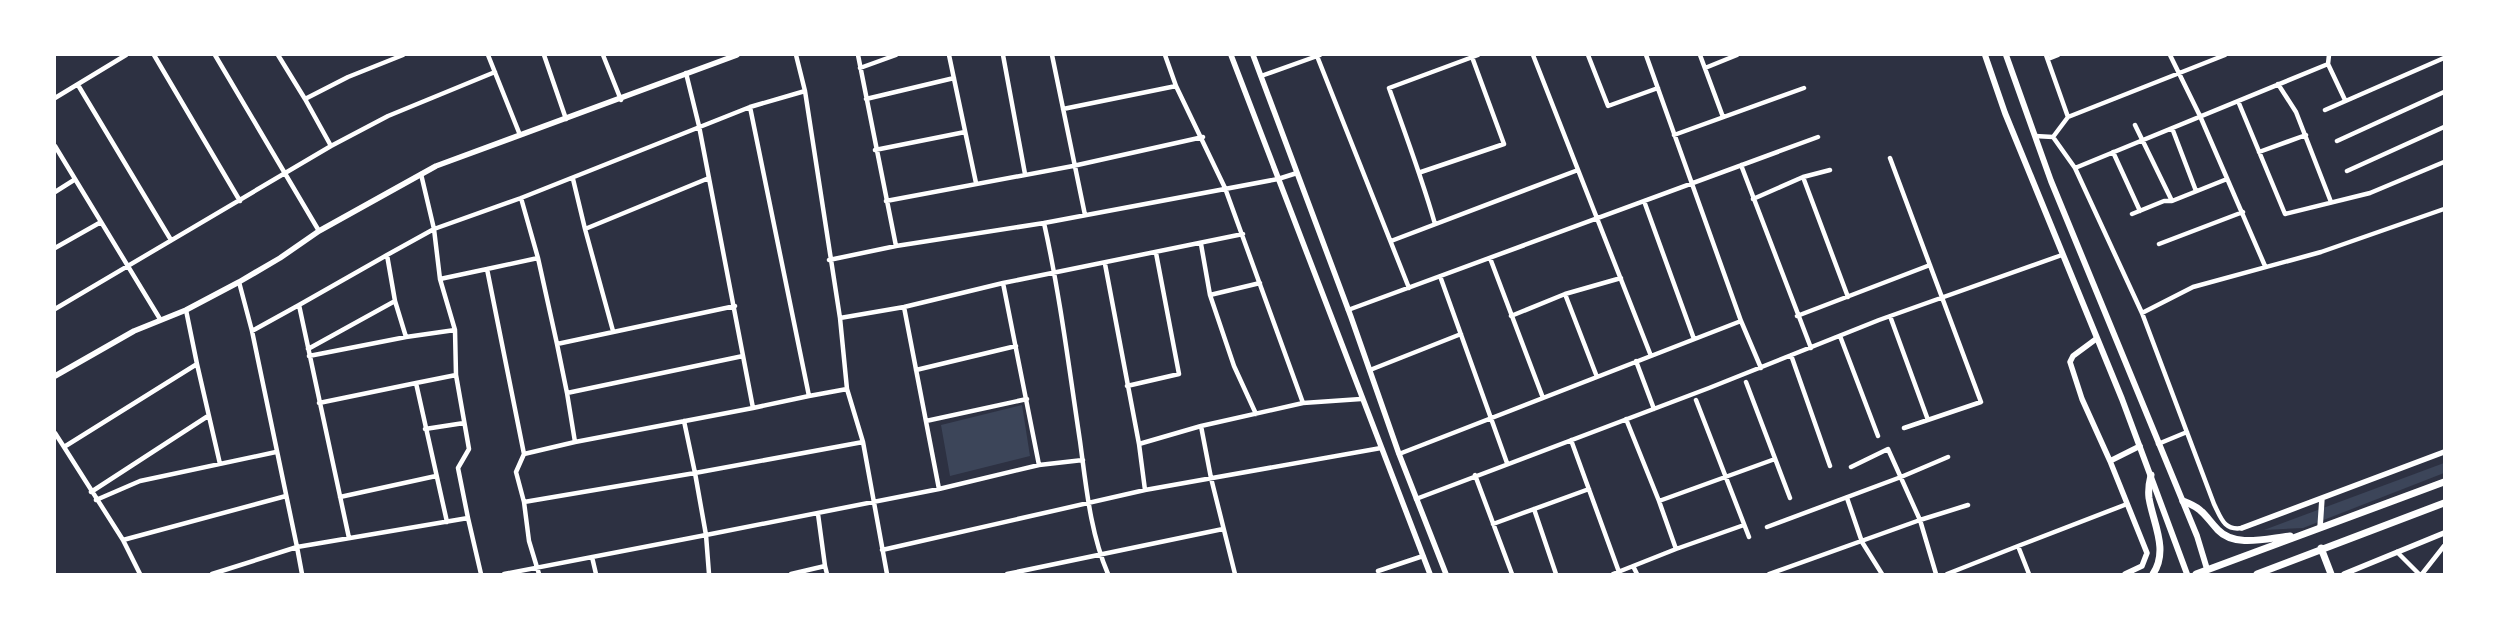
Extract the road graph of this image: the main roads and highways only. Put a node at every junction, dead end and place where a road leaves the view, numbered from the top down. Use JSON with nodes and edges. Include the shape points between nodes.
{"nodes":[{"id":1,"x":1985,"y":55,"type":"edge"},
{"id":2,"x":2006,"y":55,"type":"edge"},
{"id":3,"x":2151,"y":475,"type":"junction"},
{"id":4,"x":2444,"y":482,"type":"edge"},
{"id":5,"x":2183,"y":501,"type":"junction"},
{"id":6,"x":2444,"y":503,"type":"edge"},
{"id":7,"x":2300,"y":535,"type":"junction"},
{"id":8,"x":2321,"y":548,"type":"junction"},
{"id":9,"x":2279,"y":566,"type":"junction"},
{"id":10,"x":2208,"y":572,"type":"edge"},
{"id":11,"x":2153,"y":574,"type":"edge"},
{"id":12,"x":2187,"y":574,"type":"edge"},
{"id":13,"x":2196,"y":574,"type":"edge"},
{"id":14,"x":2256,"y":574,"type":"edge"},
{"id":15,"x":2273,"y":574,"type":"edge"},
{"id":16,"x":2331,"y":574,"type":"edge"}],
"edges":[{"from":1,"to":3,"type":"main road","via":[[2005,113]]},
{"from":2,"to":5,"type":"main road","via":[[2035,136]]},
{"from":3,"to":11,"type":"main road","via":[[2149,499],[2161,548]]},
{"from":3,"to":12,"type":"main road"},
{"from":4,"to":7,"type":"main road"},
{"from":5,"to":7,"type":"main road","via":[[2198,507],[2218,530],[2233,540]]},
{"from":5,"to":10,"type":"main road"},
{"from":6,"to":8,"type":"main road"},
{"from":7,"to":10,"type":"main road"},
{"from":8,"to":9,"type":"main road"},
{"from":8,"to":16,"type":"main road"},
{"from":9,"to":14,"type":"main road"},
{"from":9,"to":15,"type":"main road"},
{"from":10,"to":13,"type":"main road"}]}
